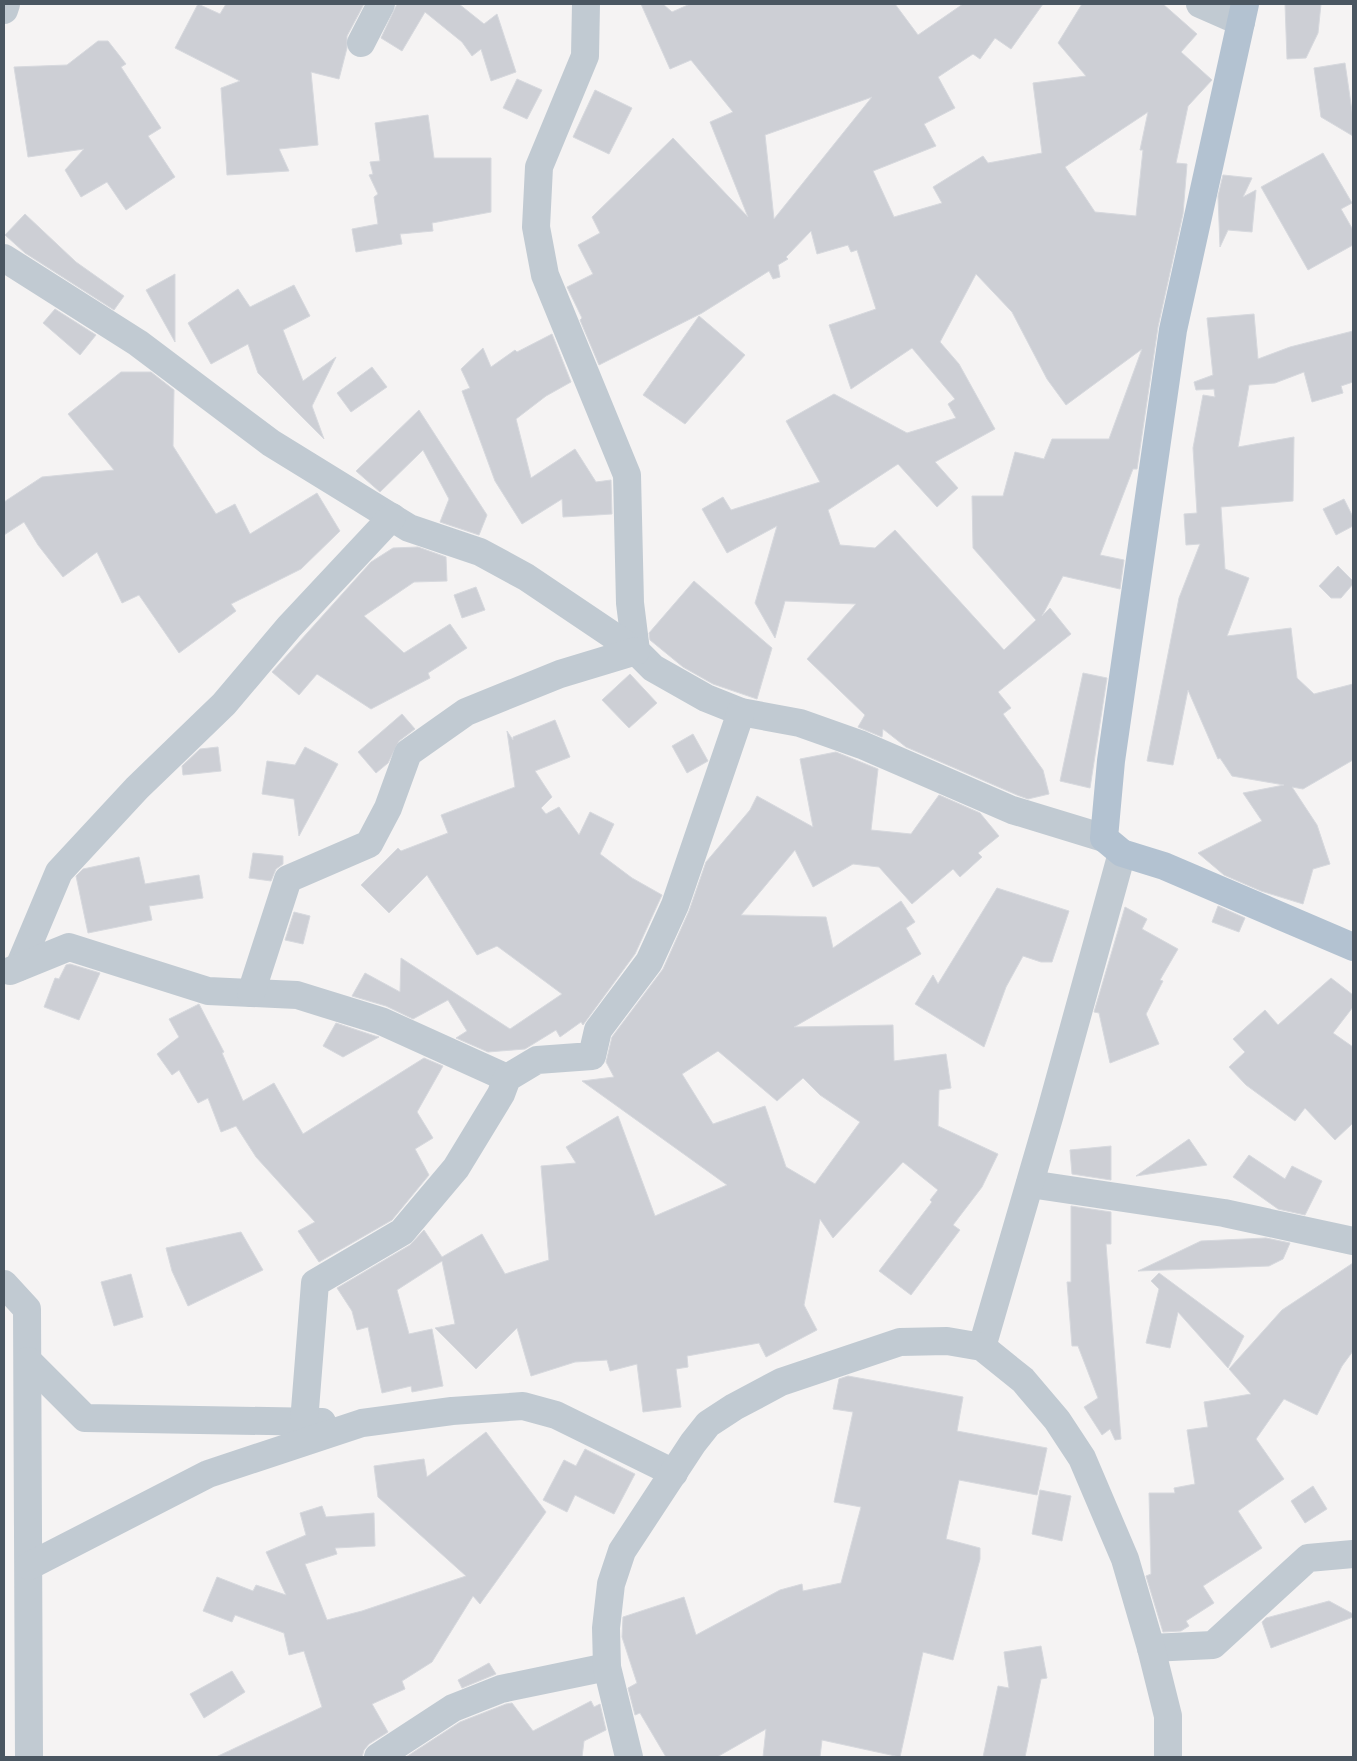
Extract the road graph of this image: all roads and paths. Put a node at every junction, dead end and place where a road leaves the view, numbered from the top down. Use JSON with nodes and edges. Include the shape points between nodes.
{"nodes":[{"id":1,"x":6,"y":4,"type":"edge"},
{"id":2,"x":381,"y":4,"type":"edge"},
{"id":3,"x":586,"y":4,"type":"edge"},
{"id":4,"x":1200,"y":4,"type":"edge"},
{"id":5,"x":4,"y":10,"type":"edge"},
{"id":6,"x":1243,"y":13,"type":"edge"},
{"id":7,"x":362,"y":43,"type":"dead end"},
{"id":8,"x":4,"y":258,"type":"edge"},
{"id":9,"x":392,"y":517,"type":"junction"},
{"id":10,"x":636,"y":651,"type":"junction"},
{"id":11,"x":741,"y":712,"type":"junction"},
{"id":12,"x":1113,"y":846,"type":"junction"},
{"id":13,"x":1353,"y":946,"type":"edge"},
{"id":14,"x":12,"y":970,"type":"edge"},
{"id":15,"x":251,"y":993,"type":"junction"},
{"id":16,"x":507,"y":1078,"type":"junction"},
{"id":17,"x":1030,"y":1184,"type":"junction"},
{"id":18,"x":1353,"y":1241,"type":"edge"},
{"id":19,"x":4,"y":1284,"type":"edge"},
{"id":20,"x":982,"y":1347,"type":"junction"},
{"id":21,"x":28,"y":1361,"type":"junction"},
{"id":22,"x":304,"y":1422,"type":"junction"},
{"id":23,"x":362,"y":1423,"type":"junction"},
{"id":24,"x":674,"y":1473,"type":"junction"},
{"id":25,"x":1353,"y":1554,"type":"edge"},
{"id":26,"x":29,"y":1566,"type":"junction"},
{"id":27,"x":1151,"y":1648,"type":"junction"},
{"id":28,"x":606,"y":1667,"type":"junction"},
{"id":29,"x":29,"y":1757,"type":"edge"},
{"id":30,"x":378,"y":1757,"type":"edge"},
{"id":31,"x":629,"y":1757,"type":"edge"},
{"id":32,"x":1168,"y":1757,"type":"edge"}],
"edges":[{"from":1,"to":5,"type":"street"},
{"from":2,"to":7,"type":"street"},
{"from":3,"to":10,"type":"street","via":[[585,56],[539,168],[536,227],[545,275],[627,475],[630,603]]},
{"from":4,"to":6,"type":"street"},
{"from":6,"to":12,"type":"main road","via":[[1173,330],[1112,761]]},
{"from":8,"to":9,"type":"street","via":[[138,344],[270,443]]},
{"from":9,"to":10,"type":"street","via":[[409,528],[480,552],[526,577]]},
{"from":9,"to":14,"type":"street","via":[[289,627],[224,704],[137,788],[59,872]]},
{"from":10,"to":11,"type":"street","via":[[660,672],[706,698]]},
{"from":10,"to":15,"type":"street","via":[[560,674],[466,712],[408,753],[388,808],[369,844],[288,879]]},
{"from":11,"to":12,"type":"street","via":[[800,723],[862,744],[1012,810]]},
{"from":11,"to":16,"type":"street","via":[[676,905],[649,962],[598,1030],[592,1056],[537,1060]]},
{"from":12,"to":13,"type":"main road"},
{"from":12,"to":17,"type":"street"},
{"from":14,"to":15,"type":"street","via":[[69,947],[208,992]]},
{"from":15,"to":16,"type":"street","via":[[298,995],[381,1021]]},
{"from":16,"to":22,"type":"street","via":[[501,1094],[456,1168],[402,1232],[315,1283]]},
{"from":17,"to":18,"type":"street","via":[[1224,1213]]},
{"from":17,"to":20,"type":"street"},
{"from":19,"to":21,"type":"street","via":[[27,1309]]},
{"from":20,"to":24,"type":"street","via":[[947,1341],[900,1342],[781,1382],[708,1424]]},
{"from":20,"to":27,"type":"street","via":[[1023,1380],[1057,1420],[1082,1458],[1125,1559]]},
{"from":21,"to":22,"type":"street","via":[[85,1418]]},
{"from":21,"to":26,"type":"street"},
{"from":22,"to":23,"type":"street"},
{"from":23,"to":24,"type":"street","via":[[523,1406],[556,1415]]},
{"from":23,"to":26,"type":"street","via":[[208,1474]]},
{"from":24,"to":28,"type":"street","via":[[622,1551],[611,1584]]},
{"from":25,"to":27,"type":"street","via":[[1308,1558],[1214,1645]]},
{"from":26,"to":29,"type":"street"},
{"from":27,"to":32,"type":"street","via":[[1168,1716]]},
{"from":28,"to":30,"type":"street","via":[[501,1689],[453,1708]]},
{"from":28,"to":31,"type":"street"}]}
